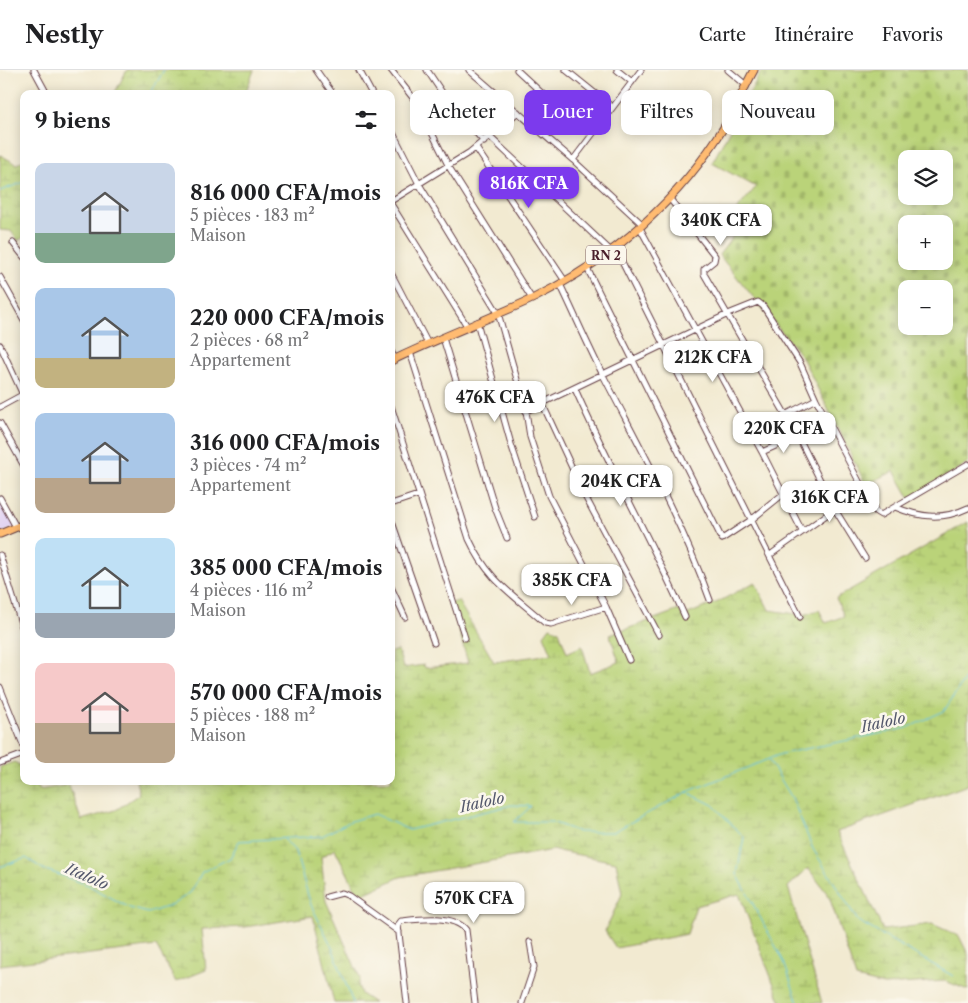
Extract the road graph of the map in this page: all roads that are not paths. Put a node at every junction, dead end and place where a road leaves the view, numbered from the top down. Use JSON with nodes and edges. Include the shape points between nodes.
{"nodes":[{"id":1,"x":34,"y":70,"type":"edge"},
{"id":2,"x":316,"y":70,"type":"edge"},
{"id":3,"x":359,"y":70,"type":"edge"},
{"id":4,"x":391,"y":70,"type":"edge"},
{"id":5,"x":427,"y":70,"type":"edge"},
{"id":6,"x":469,"y":70,"type":"edge"},
{"id":7,"x":517,"y":70,"type":"edge"},
{"id":8,"x":566,"y":70,"type":"edge"},
{"id":9,"x":617,"y":70,"type":"edge"},
{"id":10,"x":641,"y":70,"type":"edge"},
{"id":11,"x":728,"y":70,"type":"edge"},
{"id":12,"x":754,"y":70,"type":"edge"},
{"id":13,"x":632,"y":82,"type":"junction"},
{"id":14,"x":746,"y":85,"type":"junction"},
{"id":15,"x":45,"y":90,"type":"edge"},
{"id":16,"x":330,"y":90,"type":"edge"},
{"id":17,"x":370,"y":90,"type":"edge"},
{"id":18,"x":538,"y":90,"type":"edge"},
{"id":19,"x":612,"y":107,"type":"joint"},
{"id":20,"x":518,"y":112,"type":"junction"},
{"id":21,"x":591,"y":135,"type":"edge"},
{"id":22,"x":395,"y":137,"type":"edge"},
{"id":23,"x":490,"y":137,"type":"junction"},
{"id":24,"x":484,"y":142,"type":"junction"},
{"id":25,"x":476,"y":148,"type":"junction"},
{"id":26,"x":573,"y":160,"type":"junction"},
{"id":27,"x":448,"y":167,"type":"junction"},
{"id":28,"x":419,"y":184,"type":"junction"},
{"id":29,"x":395,"y":199,"type":"edge"},
{"id":30,"x":670,"y":199,"type":"junction"},
{"id":31,"x":395,"y":209,"type":"edge"},
{"id":32,"x":642,"y":226,"type":"junction"},
{"id":33,"x":13,"y":243,"type":"dead end"},
{"id":34,"x":613,"y":249,"type":"junction"},
{"id":35,"x":20,"y":252,"type":"edge"},
{"id":36,"x":587,"y":268,"type":"junction"},
{"id":37,"x":0,"y":277,"type":"edge"},
{"id":38,"x":395,"y":281,"type":"edge"},
{"id":39,"x":562,"y":282,"type":"junction"},
{"id":40,"x":532,"y":299,"type":"junction"},
{"id":41,"x":20,"y":313,"type":"edge"},
{"id":42,"x":498,"y":313,"type":"junction"},
{"id":43,"x":728,"y":314,"type":"junction"},
{"id":44,"x":478,"y":322,"type":"junction"},
{"id":45,"x":467,"y":326,"type":"junction"},
{"id":46,"x":696,"y":330,"type":"junction"},
{"id":47,"x":443,"y":338,"type":"junction"},
{"id":48,"x":428,"y":344,"type":"junction"},
{"id":49,"x":0,"y":345,"type":"edge"},
{"id":50,"x":665,"y":346,"type":"junction"},
{"id":51,"x":410,"y":352,"type":"junction"},
{"id":52,"x":395,"y":359,"type":"edge"},
{"id":53,"x":633,"y":360,"type":"junction"},
{"id":54,"x":603,"y":375,"type":"junction"},
{"id":55,"x":20,"y":388,"type":"edge"},
{"id":56,"x":575,"y":389,"type":"junction"},
{"id":57,"x":20,"y":397,"type":"edge"},
{"id":58,"x":816,"y":399,"type":"junction"},
{"id":59,"x":542,"y":403,"type":"junction"},
{"id":60,"x":0,"y":407,"type":"edge"},
{"id":61,"x":526,"y":411,"type":"junction"},
{"id":62,"x":785,"y":415,"type":"junction"},
{"id":63,"x":395,"y":419,"type":"edge"},
{"id":64,"x":0,"y":423,"type":"edge"},
{"id":65,"x":798,"y":436,"type":"junction"},
{"id":66,"x":762,"y":452,"type":"junction"},
{"id":67,"x":20,"y":459,"type":"edge"},
{"id":68,"x":968,"y":464,"type":"edge"},
{"id":69,"x":863,"y":489,"type":"junction"},
{"id":70,"x":418,"y":495,"type":"junction"},
{"id":71,"x":782,"y":495,"type":"junction"},
{"id":72,"x":0,"y":498,"type":"edge"},
{"id":73,"x":395,"y":503,"type":"edge"},
{"id":74,"x":896,"y":507,"type":"junction"},
{"id":75,"x":834,"y":508,"type":"junction"},
{"id":76,"x":968,"y":508,"type":"edge"},
{"id":77,"x":535,"y":516,"type":"dead end"},
{"id":78,"x":752,"y":520,"type":"junction"},
{"id":79,"x":20,"y":526,"type":"edge"},
{"id":80,"x":16,"y":527,"type":"junction"},
{"id":81,"x":395,"y":531,"type":"edge"},
{"id":82,"x":802,"y":531,"type":"junction"},
{"id":83,"x":0,"y":534,"type":"edge"},
{"id":84,"x":507,"y":538,"type":"dead end"},
{"id":85,"x":0,"y":555,"type":"edge"},
{"id":86,"x":770,"y":555,"type":"junction"},
{"id":87,"x":865,"y":558,"type":"dead end"},
{"id":88,"x":395,"y":596,"type":"edge"},
{"id":89,"x":710,"y":600,"type":"dead end"},
{"id":90,"x":606,"y":607,"type":"junction"},
{"id":91,"x":405,"y":617,"type":"dead end"},
{"id":92,"x":685,"y":617,"type":"dead end"},
{"id":93,"x":800,"y":617,"type":"dead end"},
{"id":94,"x":20,"y":620,"type":"edge"},
{"id":95,"x":659,"y":635,"type":"dead end"},
{"id":96,"x":465,"y":638,"type":"dead end"},
{"id":97,"x":434,"y":643,"type":"dead end"},
{"id":98,"x":629,"y":660,"type":"dead end"},
{"id":99,"x":0,"y":687,"type":"edge"},
{"id":100,"x":20,"y":737,"type":"edge"},
{"id":101,"x":20,"y":756,"type":"edge"},
{"id":102,"x":0,"y":763,"type":"edge"},
{"id":103,"x":327,"y":897,"type":"dead end"},
{"id":104,"x":398,"y":932,"type":"junction"},
{"id":105,"x":530,"y":942,"type":"dead end"},
{"id":106,"x":407,"y":1003,"type":"edge"},
{"id":107,"x":475,"y":1003,"type":"edge"},
{"id":108,"x":522,"y":1003,"type":"edge"}],
"edges":[{"from":1,"to":15,"type":"street"},
{"from":2,"to":16,"type":"street"},
{"from":3,"to":17,"type":"street"},
{"from":4,"to":27,"type":"street","via":[[417,103]]},
{"from":5,"to":24,"type":"street"},
{"from":6,"to":20,"type":"street"},
{"from":7,"to":18,"type":"street"},
{"from":8,"to":19,"type":"street"},
{"from":9,"to":13,"type":"street"},
{"from":10,"to":13,"type":"street"},
{"from":11,"to":14,"type":"street"},
{"from":12,"to":14,"type":"highway","number":"RN 2"},
{"from":13,"to":19,"type":"street"},
{"from":14,"to":30,"type":"highway","number":"RN 2","via":[[718,136]]},
{"from":20,"to":23,"type":"street"},
{"from":20,"to":26,"type":"street"},
{"from":21,"to":26,"type":"street"},
{"from":22,"to":28,"type":"street"},
{"from":23,"to":24,"type":"street"},
{"from":23,"to":34,"type":"street"},
{"from":24,"to":25,"type":"street"},
{"from":25,"to":27,"type":"street"},
{"from":25,"to":39,"type":"street"},
{"from":26,"to":32,"type":"street"},
{"from":27,"to":28,"type":"street"},
{"from":27,"to":40,"type":"street"},
{"from":28,"to":29,"type":"street"},
{"from":28,"to":42,"type":"street"},
{"from":30,"to":32,"type":"highway","number":"RN 2"},
{"from":30,"to":43,"type":"street","via":[[715,256],[703,271]]},
{"from":31,"to":45,"type":"street"},
{"from":32,"to":34,"type":"highway","number":"RN 2"},
{"from":32,"to":46,"type":"street"},
{"from":33,"to":35,"type":"street"},
{"from":34,"to":36,"type":"highway","number":"RN 2"},
{"from":34,"to":50,"type":"street"},
{"from":36,"to":39,"type":"highway","number":"RN 2"},
{"from":36,"to":53,"type":"street"},
{"from":37,"to":41,"type":"street"},
{"from":38,"to":48,"type":"street"},
{"from":39,"to":40,"type":"highway","number":"RN 2"},
{"from":39,"to":54,"type":"street"},
{"from":40,"to":42,"type":"highway","number":"RN 2"},
{"from":42,"to":44,"type":"highway","number":"RN 2"},
{"from":42,"to":61,"type":"street"},
{"from":43,"to":46,"type":"street"},
{"from":43,"to":58,"type":"street","via":[[755,302],[763,306],[800,363]]},
{"from":43,"to":62,"type":"street"},
{"from":44,"to":45,"type":"highway","number":"RN 2"},
{"from":44,"to":77,"type":"street","via":[[511,444]]},
{"from":45,"to":47,"type":"highway","number":"RN 2"},
{"from":46,"to":50,"type":"street"},
{"from":46,"to":66,"type":"street"},
{"from":47,"to":48,"type":"highway","number":"RN 2"},
{"from":47,"to":84,"type":"street"},
{"from":48,"to":51,"type":"highway","number":"RN 2"},
{"from":49,"to":55,"type":"street"},
{"from":50,"to":53,"type":"street"},
{"from":50,"to":78,"type":"street"},
{"from":51,"to":52,"type":"highway","number":"RN 2"},
{"from":51,"to":90,"type":"street","via":[[469,540],[483,566],[500,586],[545,622],[551,624]]},
{"from":53,"to":54,"type":"street"},
{"from":53,"to":78,"type":"street","via":[[722,538]]},
{"from":54,"to":56,"type":"street"},
{"from":54,"to":89,"type":"street","via":[[694,554]]},
{"from":56,"to":59,"type":"street"},
{"from":56,"to":92,"type":"street"},
{"from":57,"to":60,"type":"street"},
{"from":58,"to":62,"type":"street"},
{"from":58,"to":69,"type":"street"},
{"from":59,"to":61,"type":"street"},
{"from":59,"to":95,"type":"street","via":[[586,498]]},
{"from":61,"to":90,"type":"street","via":[[530,437],[548,496]]},
{"from":62,"to":65,"type":"street"},
{"from":63,"to":70,"type":"street"},
{"from":64,"to":67,"type":"street"},
{"from":65,"to":66,"type":"street"},
{"from":65,"to":75,"type":"street"},
{"from":66,"to":71,"type":"street"},
{"from":68,"to":74,"type":"street"},
{"from":69,"to":74,"type":"street","via":[[878,515]]},
{"from":69,"to":75,"type":"street"},
{"from":70,"to":73,"type":"street"},
{"from":70,"to":96,"type":"street"},
{"from":71,"to":78,"type":"street"},
{"from":71,"to":82,"type":"street"},
{"from":72,"to":80,"type":"street"},
{"from":74,"to":76,"type":"street","via":[[914,515],[937,517]]},
{"from":75,"to":82,"type":"street"},
{"from":75,"to":87,"type":"street"},
{"from":78,"to":86,"type":"street"},
{"from":79,"to":80,"type":"highway"},
{"from":80,"to":83,"type":"highway"},
{"from":81,"to":97,"type":"street"},
{"from":82,"to":86,"type":"street"},
{"from":85,"to":94,"type":"street"},
{"from":86,"to":93,"type":"street"},
{"from":88,"to":91,"type":"street"},
{"from":90,"to":98,"type":"street"},
{"from":99,"to":100,"type":"street"},
{"from":101,"to":102,"type":"street"},
{"from":103,"to":104,"type":"street","via":[[349,896]]},
{"from":104,"to":106,"type":"street"},
{"from":104,"to":107,"type":"street","via":[[398,922],[412,920],[443,920],[464,927]]},
{"from":105,"to":108,"type":"street","via":[[534,967]]}]}
